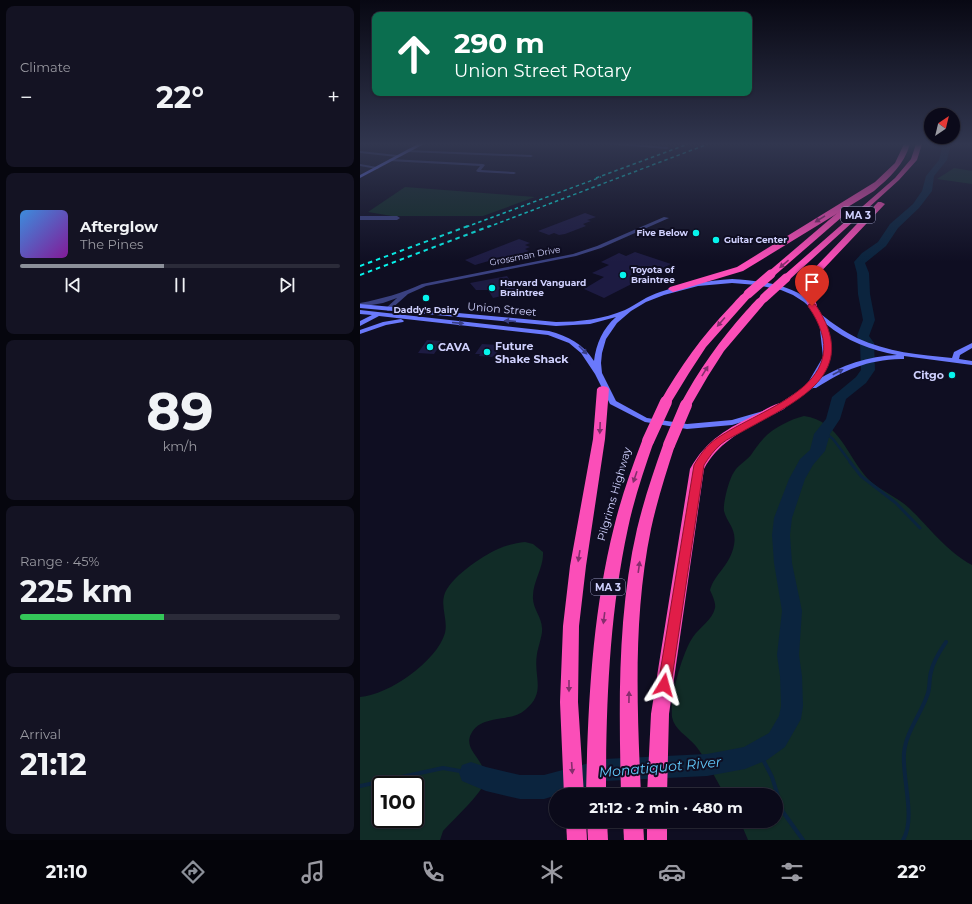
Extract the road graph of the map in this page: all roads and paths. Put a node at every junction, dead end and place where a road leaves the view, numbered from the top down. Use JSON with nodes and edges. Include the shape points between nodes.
{"nodes":[{"id":1,"x":894,"y":183,"type":"edge"},
{"id":2,"x":898,"y":183,"type":"edge"},
{"id":3,"x":877,"y":184,"type":"joint"},
{"id":4,"x":360,"y":218,"type":"edge"},
{"id":5,"x":397,"y":218,"type":"dead end"},
{"id":6,"x":666,"y":218,"type":"dead end"},
{"id":7,"x":673,"y":289,"type":"junction"},
{"id":8,"x":409,"y":291,"type":"junction"},
{"id":9,"x":638,"y":304,"type":"junction"},
{"id":10,"x":360,"y":305,"type":"edge"},
{"id":11,"x":388,"y":309,"type":"junction"},
{"id":12,"x":815,"y":309,"type":"junction"},
{"id":13,"x":360,"y":312,"type":"edge"},
{"id":14,"x":380,"y":315,"type":"junction"},
{"id":15,"x":420,"y":319,"type":"junction"},
{"id":16,"x":360,"y":324,"type":"edge"},
{"id":17,"x":360,"y":332,"type":"edge"},
{"id":18,"x":972,"y":345,"type":"edge"},
{"id":19,"x":883,"y":354,"type":"junction"},
{"id":20,"x":955,"y":361,"type":"junction"},
{"id":21,"x":970,"y":363,"type":"edge"},
{"id":22,"x":601,"y":383,"type":"junction"},
{"id":23,"x":800,"y":395,"type":"junction"},
{"id":24,"x":780,"y":407,"type":"junction"},
{"id":25,"x":573,"y":788,"type":"edge"},
{"id":26,"x":596,"y":788,"type":"edge"},
{"id":27,"x":631,"y":788,"type":"edge"},
{"id":28,"x":657,"y":788,"type":"edge"},
{"id":29,"x":576,"y":828,"type":"edge"},
{"id":30,"x":597,"y":828,"type":"edge"},
{"id":31,"x":633,"y":828,"type":"edge"},
{"id":32,"x":657,"y":828,"type":"edge"},
{"id":33,"x":577,"y":840,"type":"edge"},
{"id":34,"x":598,"y":840,"type":"edge"},
{"id":35,"x":634,"y":840,"type":"edge"},
{"id":36,"x":657,"y":840,"type":"edge"}],
"edges":[{"from":27,"to":1,"type":"highway","number":"MA 3","one_way":true,"bridge":true,"via":[[630,654],[638,572],[648,517],[669,444],[698,381],[740,322]]},
{"from":2,"to":12,"type":"highway","via":[[890,195],[810,278],[807,291]]},
{"from":3,"to":7,"type":"highway","one_way":true,"via":[[740,269]]},
{"from":3,"to":26,"type":"highway","name":"Pilgrims Highway","number":"MA 3","one_way":true,"bridge":true,"via":[[748,294],[704,343],[666,402],[648,441],[626,506],[610,574],[602,638]]},
{"from":4,"to":5,"type":"street"},
{"from":6,"to":8,"type":"street","name":"Grossman Drive","via":[[574,255],[438,282]]},
{"from":7,"to":9,"type":"main road"},
{"from":7,"to":12,"type":"main road","via":[[713,282],[753,282],[786,290]]},
{"from":8,"to":10,"type":"street","via":[[383,301]]},
{"from":8,"to":11,"type":"street","name":"Grossman Drive"},
{"from":9,"to":11,"type":"main road","name":"Union Street","one_way":true,"via":[[605,319],[569,324]]},
{"from":9,"to":22,"type":"main road","via":[[618,319],[606,333],[598,355]]},
{"from":10,"to":11,"type":"main road","name":"Union Street"},
{"from":11,"to":14,"type":"main road"},
{"from":12,"to":19,"type":"main road","via":[[832,327]]},
{"from":12,"to":23,"type":"main road","via":[[827,334],[828,355],[821,371]]},
{"from":13,"to":14,"type":"main road","name":"Union Street"},
{"from":14,"to":15,"type":"main road","name":"Union Street"},
{"from":14,"to":16,"type":"main road"},
{"from":14,"to":17,"type":"main road"},
{"from":15,"to":17,"type":"main road","via":[[390,322]]},
{"from":15,"to":22,"type":"main road","name":"Union Street","one_way":true,"via":[[534,330],[559,335],[585,351]]},
{"from":18,"to":20,"type":"main road","via":[[957,354]]},
{"from":18,"to":21,"type":"main road","via":[[968,352]]},
{"from":19,"to":20,"type":"main road"},
{"from":23,"to":19,"type":"main road","one_way":true,"via":[[852,364]]},
{"from":20,"to":21,"type":"main road"},
{"from":22,"to":24,"type":"main road","name":"Union Street","via":[[616,405],[629,413],[655,422],[684,427],[733,423],[754,418]]},
{"from":22,"to":25,"type":"highway","one_way":true,"via":[[598,445],[571,626],[569,682]]},
{"from":23,"to":24,"type":"main road","name":"Union Street"},
{"from":24,"to":28,"type":"highway","via":[[718,441],[703,456],[697,469],[662,700]]},
{"from":29,"to":33,"type":"highway"},
{"from":30,"to":34,"type":"highway"},
{"from":31,"to":35,"type":"highway"},
{"from":32,"to":36,"type":"highway"}]}
